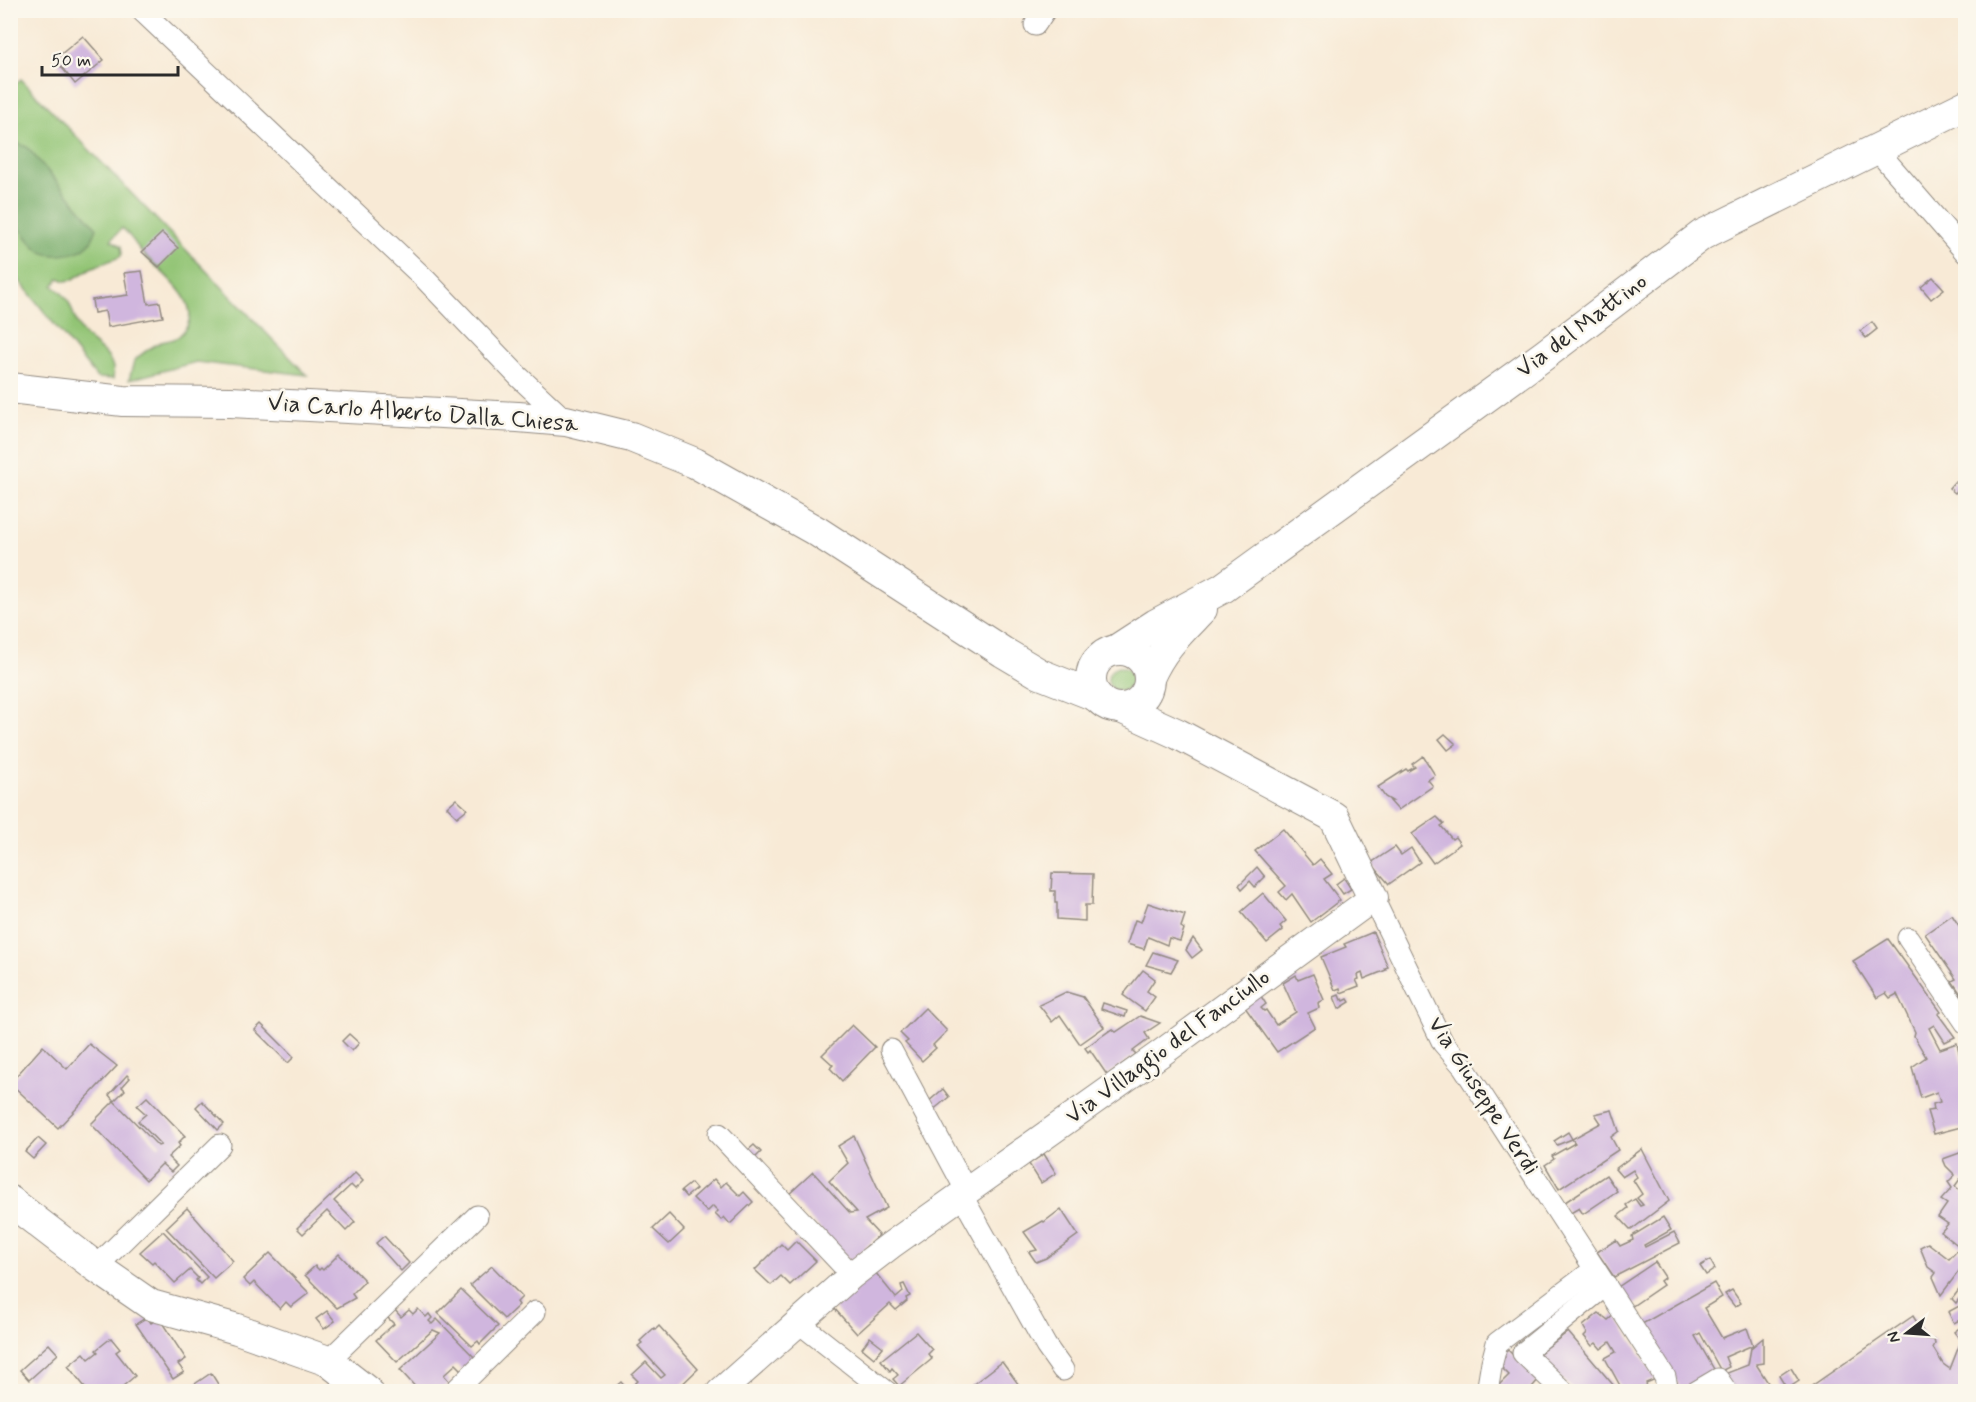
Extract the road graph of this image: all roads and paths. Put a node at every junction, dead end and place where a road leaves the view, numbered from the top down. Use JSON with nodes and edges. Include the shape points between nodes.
{"nodes":[{"id":1,"x":141,"y":10,"type":"edge"},
{"id":2,"x":1965,"y":105,"type":"edge"},
{"id":3,"x":1876,"y":150,"type":"junction"},
{"id":4,"x":1965,"y":253,"type":"edge"},
{"id":5,"x":10,"y":388,"type":"edge"},
{"id":6,"x":566,"y":421,"type":"junction"},
{"id":7,"x":1223,"y":588,"type":"junction"},
{"id":8,"x":1108,"y":654,"type":"junction"},
{"id":9,"x":1025,"y":665,"type":"junction"},
{"id":10,"x":1149,"y":682,"type":"junction"},
{"id":11,"x":1110,"y":702,"type":"junction"},
{"id":12,"x":1178,"y":735,"type":"junction"},
{"id":13,"x":1373,"y":898,"type":"junction"},
{"id":14,"x":1908,"y":938,"type":"dead end"},
{"id":15,"x":1965,"y":1023,"type":"edge"},
{"id":16,"x":891,"y":1050,"type":"dead end"},
{"id":17,"x":719,"y":1134,"type":"dead end"},
{"id":18,"x":220,"y":1144,"type":"dead end"},
{"id":19,"x":964,"y":1192,"type":"junction"},
{"id":20,"x":10,"y":1201,"type":"edge"},
{"id":21,"x":477,"y":1216,"type":"dead end"},
{"id":22,"x":96,"y":1267,"type":"junction"},
{"id":23,"x":852,"y":1275,"type":"junction"},
{"id":24,"x":1600,"y":1277,"type":"junction"},
{"id":25,"x":535,"y":1312,"type":"dead end"},
{"id":26,"x":798,"y":1322,"type":"junction"},
{"id":27,"x":328,"y":1361,"type":"junction"},
{"id":28,"x":1063,"y":1370,"type":"dead end"},
{"id":29,"x":368,"y":1392,"type":"edge"},
{"id":30,"x":454,"y":1392,"type":"edge"},
{"id":31,"x":720,"y":1392,"type":"edge"},
{"id":32,"x":887,"y":1392,"type":"edge"},
{"id":33,"x":1487,"y":1392,"type":"edge"},
{"id":34,"x":1564,"y":1392,"type":"edge"},
{"id":35,"x":1668,"y":1392,"type":"edge"},
{"id":36,"x":1696,"y":1392,"type":"edge"},
{"id":37,"x":1727,"y":1392,"type":"edge"}],
"edges":[{"from":1,"to":6,"type":"street","via":[[426,280]]},
{"from":2,"to":3,"type":"main road","name":"Via del Mattino"},
{"from":3,"to":4,"type":"street"},
{"from":3,"to":7,"type":"main road","name":"Via del Mattino","via":[[1702,235],[1543,356]]},
{"from":5,"to":6,"type":"main road","name":"Via Carlo Alberto Dalla Chiesa","via":[[123,401],[231,402]]},
{"from":6,"to":9,"type":"main road","name":"Via Carlo Alberto Dalla Chiesa","via":[[631,437],[694,463],[818,532]]},
{"from":7,"to":8,"type":"main road","name":"Via del Mattino"},
{"from":7,"to":10,"type":"main road","name":"Via del Mattino","via":[[1165,648]]},
{"from":8,"to":9,"type":"main road","name":"Via Carlo Alberto Dalla Chiesa","via":[[1061,667]]},
{"from":8,"to":10,"type":"main road","via":[[1125,650],[1135,654],[1147,668]]},
{"from":8,"to":11,"type":"main road","via":[[1095,664],[1092,681]]},
{"from":9,"to":11,"type":"main road","name":"Via Carlo Alberto Dalla Chiesa"},
{"from":10,"to":11,"type":"main road","via":[[1144,694],[1130,706]]},
{"from":10,"to":12,"type":"main road","name":"Via Giuseppe Verdi","via":[[1161,717]]},
{"from":11,"to":12,"type":"main road","name":"Via Giuseppe Verdi"},
{"from":12,"to":13,"type":"main road","name":"Via Giuseppe Verdi","via":[[1334,817]]},
{"from":13,"to":19,"type":"street","name":"Via Villaggio del Fanciullo"},
{"from":13,"to":24,"type":"street","name":"Via Giuseppe Verdi","via":[[1443,1043],[1463,1066]]},
{"from":14,"to":15,"type":"street"},
{"from":16,"to":19,"type":"street"},
{"from":17,"to":23,"type":"street"},
{"from":18,"to":22,"type":"street"},
{"from":19,"to":23,"type":"street","name":"Via Villaggio del Fanciullo"},
{"from":19,"to":28,"type":"street","via":[[1046,1346]]},
{"from":20,"to":22,"type":"main road"},
{"from":21,"to":27,"type":"street"},
{"from":22,"to":27,"type":"main road","via":[[152,1305]]},
{"from":23,"to":26,"type":"street","name":"Via Villaggio del Fanciullo"},
{"from":24,"to":33,"type":"street","via":[[1497,1343]]},
{"from":24,"to":34,"type":"street","via":[[1522,1353]]},
{"from":24,"to":35,"type":"street","name":"Via Giuseppe Verdi","via":[[1665,1377]]},
{"from":25,"to":30,"type":"street"},
{"from":26,"to":31,"type":"street","name":"Via Villaggio del Fanciullo"},
{"from":26,"to":32,"type":"street"},
{"from":27,"to":29,"type":"main road"},
{"from":36,"to":37,"type":"street","via":[[1718,1379]]}]}
